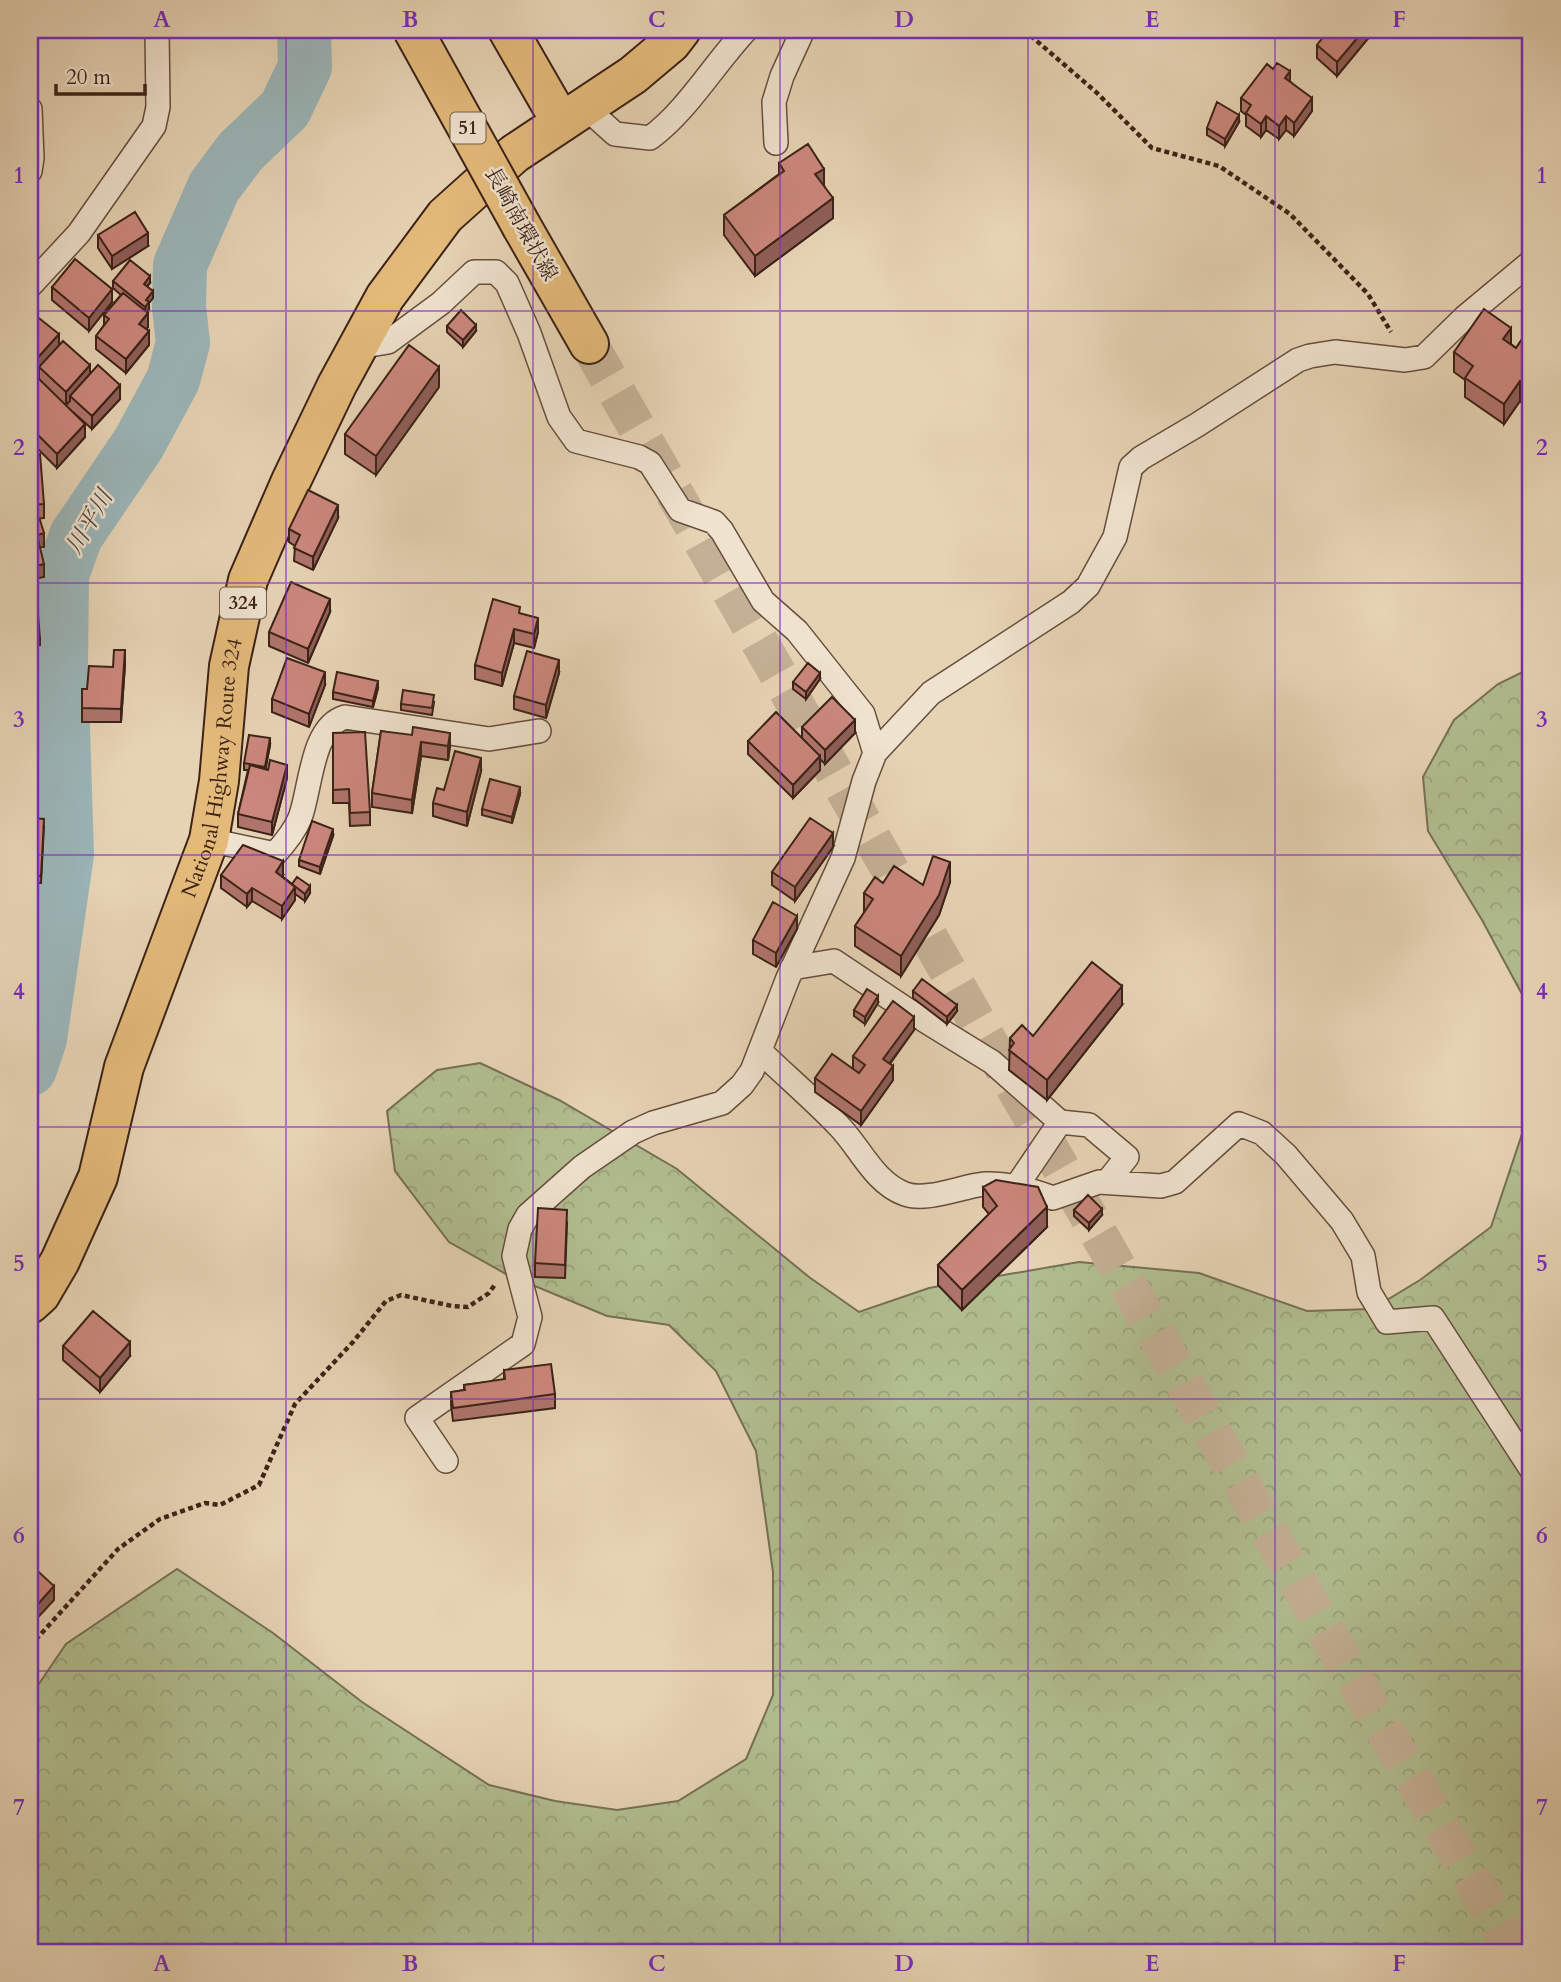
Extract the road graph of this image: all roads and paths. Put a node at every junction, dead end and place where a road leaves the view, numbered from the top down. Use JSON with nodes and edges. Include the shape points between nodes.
{"nodes":[{"id":1,"x":158,"y":30,"type":"edge"},
{"id":2,"x":413,"y":30,"type":"edge"},
{"id":3,"x":681,"y":30,"type":"edge"},
{"id":4,"x":746,"y":30,"type":"edge"},
{"id":5,"x":803,"y":30,"type":"edge"},
{"id":6,"x":1024,"y":30,"type":"edge"},
{"id":7,"x":509,"y":32,"type":"edge"},
{"id":8,"x":30,"y":109,"type":"edge"},
{"id":9,"x":573,"y":115,"type":"junction"},
{"id":10,"x":776,"y":143,"type":"dead end"},
{"id":11,"x":30,"y":171,"type":"edge"},
{"id":12,"x":1531,"y":262,"type":"edge"},
{"id":13,"x":30,"y":286,"type":"edge"},
{"id":14,"x":589,"y":344,"type":"tunnel mouth"},
{"id":15,"x":358,"y":347,"type":"junction"},
{"id":16,"x":1434,"y":348,"type":"junction"},
{"id":17,"x":539,"y":731,"type":"dead end"},
{"id":18,"x":875,"y":753,"type":"junction"},
{"id":19,"x":209,"y":840,"type":"junction"},
{"id":20,"x":792,"y":968,"type":"junction"},
{"id":21,"x":760,"y":1051,"type":"junction"},
{"id":22,"x":1060,"y":1122,"type":"junction"},
{"id":23,"x":1107,"y":1182,"type":"junction"},
{"id":24,"x":1016,"y":1187,"type":"junction"},
{"id":25,"x":498,"y":1271,"type":"dead end"},
{"id":26,"x":30,"y":1304,"type":"edge"},
{"id":27,"x":446,"y":1461,"type":"dead end"},
{"id":28,"x":1531,"y":1469,"type":"edge"},
{"id":29,"x":30,"y":1646,"type":"edge"}],
"edges":[{"from":1,"to":13,"type":"street","via":[[154,126],[79,233]]},
{"from":2,"to":14,"type":"highway","name":"長崎南環状線","number":"51","bridge":true},
{"from":3,"to":9,"type":"highway","name":"National Highway Route 324","number":"324","via":[[633,75]]},
{"from":4,"to":9,"type":"street","via":[[667,126],[650,138],[615,134]]},
{"from":5,"to":10,"type":"street","via":[[774,102]]},
{"from":6,"to":16,"type":"path","via":[[1152,148],[1219,166],[1290,214],[1368,294],[1395,338]]},
{"from":7,"to":9,"type":"highway"},
{"from":8,"to":11,"type":"street"},
{"from":9,"to":15,"type":"highway","name":"National Highway Route 324","number":"324","via":[[514,154],[445,216],[385,297]]},
{"from":12,"to":16,"type":"street"},
{"from":15,"to":18,"type":"street","via":[[388,342],[474,272],[496,272],[507,283],[559,417],[576,441],[650,463],[680,510],[714,522],[763,601],[797,631],[863,714]]},
{"from":15,"to":19,"type":"highway","name":"National Highway Route 324","number":"324","via":[[248,580],[229,666]]},
{"from":16,"to":18,"type":"street","via":[[1424,357],[1405,360],[1335,352],[1298,360],[1141,458],[1131,467],[1115,537],[1088,586],[1071,602],[931,692]]},
{"from":17,"to":19,"type":"street","via":[[489,739],[337,719],[321,740],[300,819],[275,854]]},
{"from":18,"to":20,"type":"street","via":[[843,858]]},
{"from":19,"to":26,"type":"highway","name":"National Highway Route 324","number":"324","via":[[124,1068],[98,1177],[60,1261]]},
{"from":20,"to":21,"type":"street"},
{"from":20,"to":22,"type":"street","via":[[834,961],[992,1062]]},
{"from":21,"to":24,"type":"street","via":[[841,1128],[886,1182],[906,1195],[937,1195],[985,1184]]},
{"from":21,"to":27,"type":"street","via":[[742,1085],[722,1103],[633,1132],[582,1167],[528,1215],[514,1256],[530,1317],[523,1345],[417,1418]]},
{"from":22,"to":23,"type":"street","via":[[1089,1125],[1127,1157]]},
{"from":22,"to":24,"type":"street"},
{"from":23,"to":24,"type":"street","via":[[1053,1198]]},
{"from":23,"to":28,"type":"street","via":[[1161,1186],[1175,1182],[1239,1124],[1262,1133],[1342,1221],[1363,1256],[1369,1292],[1387,1322],[1433,1318]]},
{"from":25,"to":29,"type":"path","via":[[489,1293],[468,1307],[401,1295],[386,1301],[295,1404],[259,1485],[220,1504],[205,1503],[160,1519],[128,1541]]}]}
